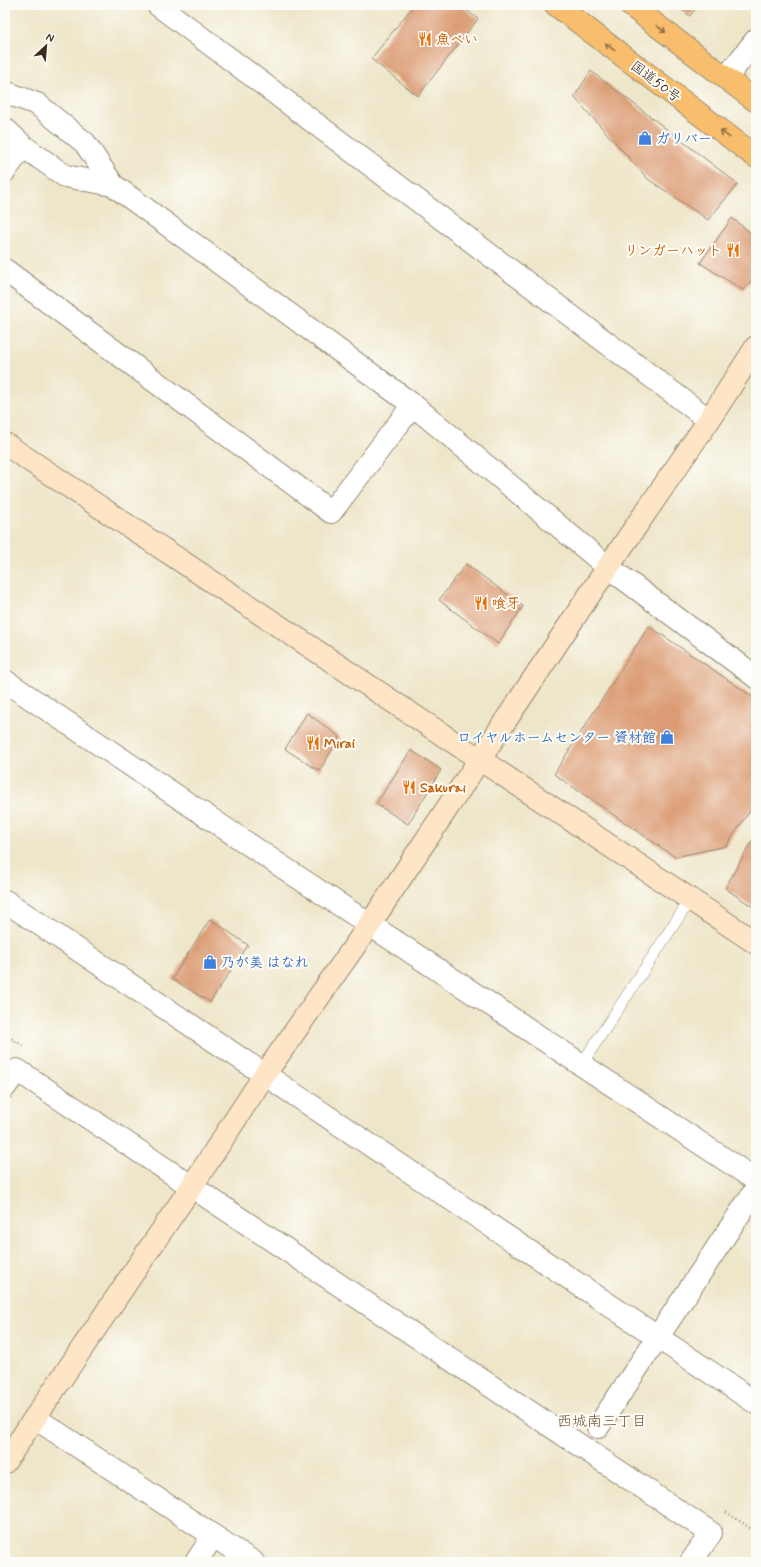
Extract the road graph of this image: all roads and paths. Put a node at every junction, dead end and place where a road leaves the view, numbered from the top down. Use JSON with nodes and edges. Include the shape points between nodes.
{"nodes":[{"id":1,"x":158,"y":5,"type":"edge"},
{"id":2,"x":556,"y":5,"type":"edge"},
{"id":3,"x":630,"y":5,"type":"edge"},
{"id":4,"x":756,"y":40,"type":"edge"},
{"id":5,"x":726,"y":78,"type":"junction"},
{"id":6,"x":5,"y":92,"type":"edge"},
{"id":7,"x":756,"y":101,"type":"edge"},
{"id":8,"x":5,"y":130,"type":"edge"},
{"id":9,"x":23,"y":146,"type":"junction"},
{"id":10,"x":756,"y":157,"type":"edge"},
{"id":11,"x":5,"y":171,"type":"edge"},
{"id":12,"x":113,"y":185,"type":"junction"},
{"id":13,"x":5,"y":270,"type":"edge"},
{"id":14,"x":756,"y":347,"type":"edge"},
{"id":15,"x":414,"y":405,"type":"junction"},
{"id":16,"x":709,"y":420,"type":"junction"},
{"id":17,"x":5,"y":444,"type":"edge"},
{"id":18,"x":608,"y":567,"type":"junction"},
{"id":19,"x":756,"y":677,"type":"edge"},
{"id":20,"x":5,"y":681,"type":"edge"},
{"id":21,"x":480,"y":761,"type":"junction"},
{"id":22,"x":690,"y":900,"type":"junction"},
{"id":23,"x":5,"y":901,"type":"edge"},
{"id":24,"x":370,"y":924,"type":"junction"},
{"id":25,"x":756,"y":943,"type":"edge"},
{"id":26,"x":581,"y":1065,"type":"junction"},
{"id":27,"x":265,"y":1074,"type":"junction"},
{"id":28,"x":5,"y":1087,"type":"edge"},
{"id":29,"x":756,"y":1180,"type":"edge"},
{"id":30,"x":192,"y":1186,"type":"junction"},
{"id":31,"x":756,"y":1189,"type":"edge"},
{"id":32,"x":657,"y":1337,"type":"junction"},
{"id":33,"x":756,"y":1403,"type":"edge"},
{"id":34,"x":35,"y":1418,"type":"junction"},
{"id":35,"x":598,"y":1427,"type":"dead end"},
{"id":36,"x":5,"y":1462,"type":"edge"},
{"id":37,"x":214,"y":1536,"type":"junction"},
{"id":38,"x":196,"y":1562,"type":"edge"},
{"id":39,"x":253,"y":1562,"type":"edge"},
{"id":40,"x":691,"y":1562,"type":"edge"}],
"edges":[{"from":1,"to":16,"type":"street"},
{"from":10,"to":2,"type":"highway","name":"国道50号","one_way":true},
{"from":3,"to":5,"type":"highway","one_way":true},
{"from":4,"to":5,"type":"street"},
{"from":5,"to":7,"type":"highway"},
{"from":6,"to":12,"type":"street","via":[[37,104],[85,143]]},
{"from":8,"to":9,"type":"street"},
{"from":9,"to":11,"type":"street"},
{"from":9,"to":12,"type":"street","via":[[65,176]]},
{"from":12,"to":15,"type":"street"},
{"from":13,"to":15,"type":"street","via":[[331,512]]},
{"from":14,"to":16,"type":"street"},
{"from":15,"to":18,"type":"street"},
{"from":16,"to":18,"type":"street"},
{"from":17,"to":21,"type":"street"},
{"from":18,"to":19,"type":"street"},
{"from":18,"to":21,"type":"street"},
{"from":20,"to":24,"type":"street"},
{"from":21,"to":22,"type":"street"},
{"from":21,"to":24,"type":"street"},
{"from":22,"to":25,"type":"street"},
{"from":22,"to":26,"type":"lane"},
{"from":23,"to":27,"type":"street"},
{"from":24,"to":26,"type":"street"},
{"from":24,"to":27,"type":"street"},
{"from":26,"to":29,"type":"street"},
{"from":27,"to":30,"type":"street"},
{"from":27,"to":32,"type":"street"},
{"from":28,"to":30,"type":"street","via":[[16,1070]]},
{"from":30,"to":34,"type":"street"},
{"from":30,"to":40,"type":"street","via":[[711,1533]]},
{"from":31,"to":32,"type":"street"},
{"from":32,"to":33,"type":"street"},
{"from":32,"to":35,"type":"street"},
{"from":34,"to":36,"type":"street"},
{"from":34,"to":37,"type":"street"},
{"from":37,"to":38,"type":"street"},
{"from":37,"to":39,"type":"street"}]}
